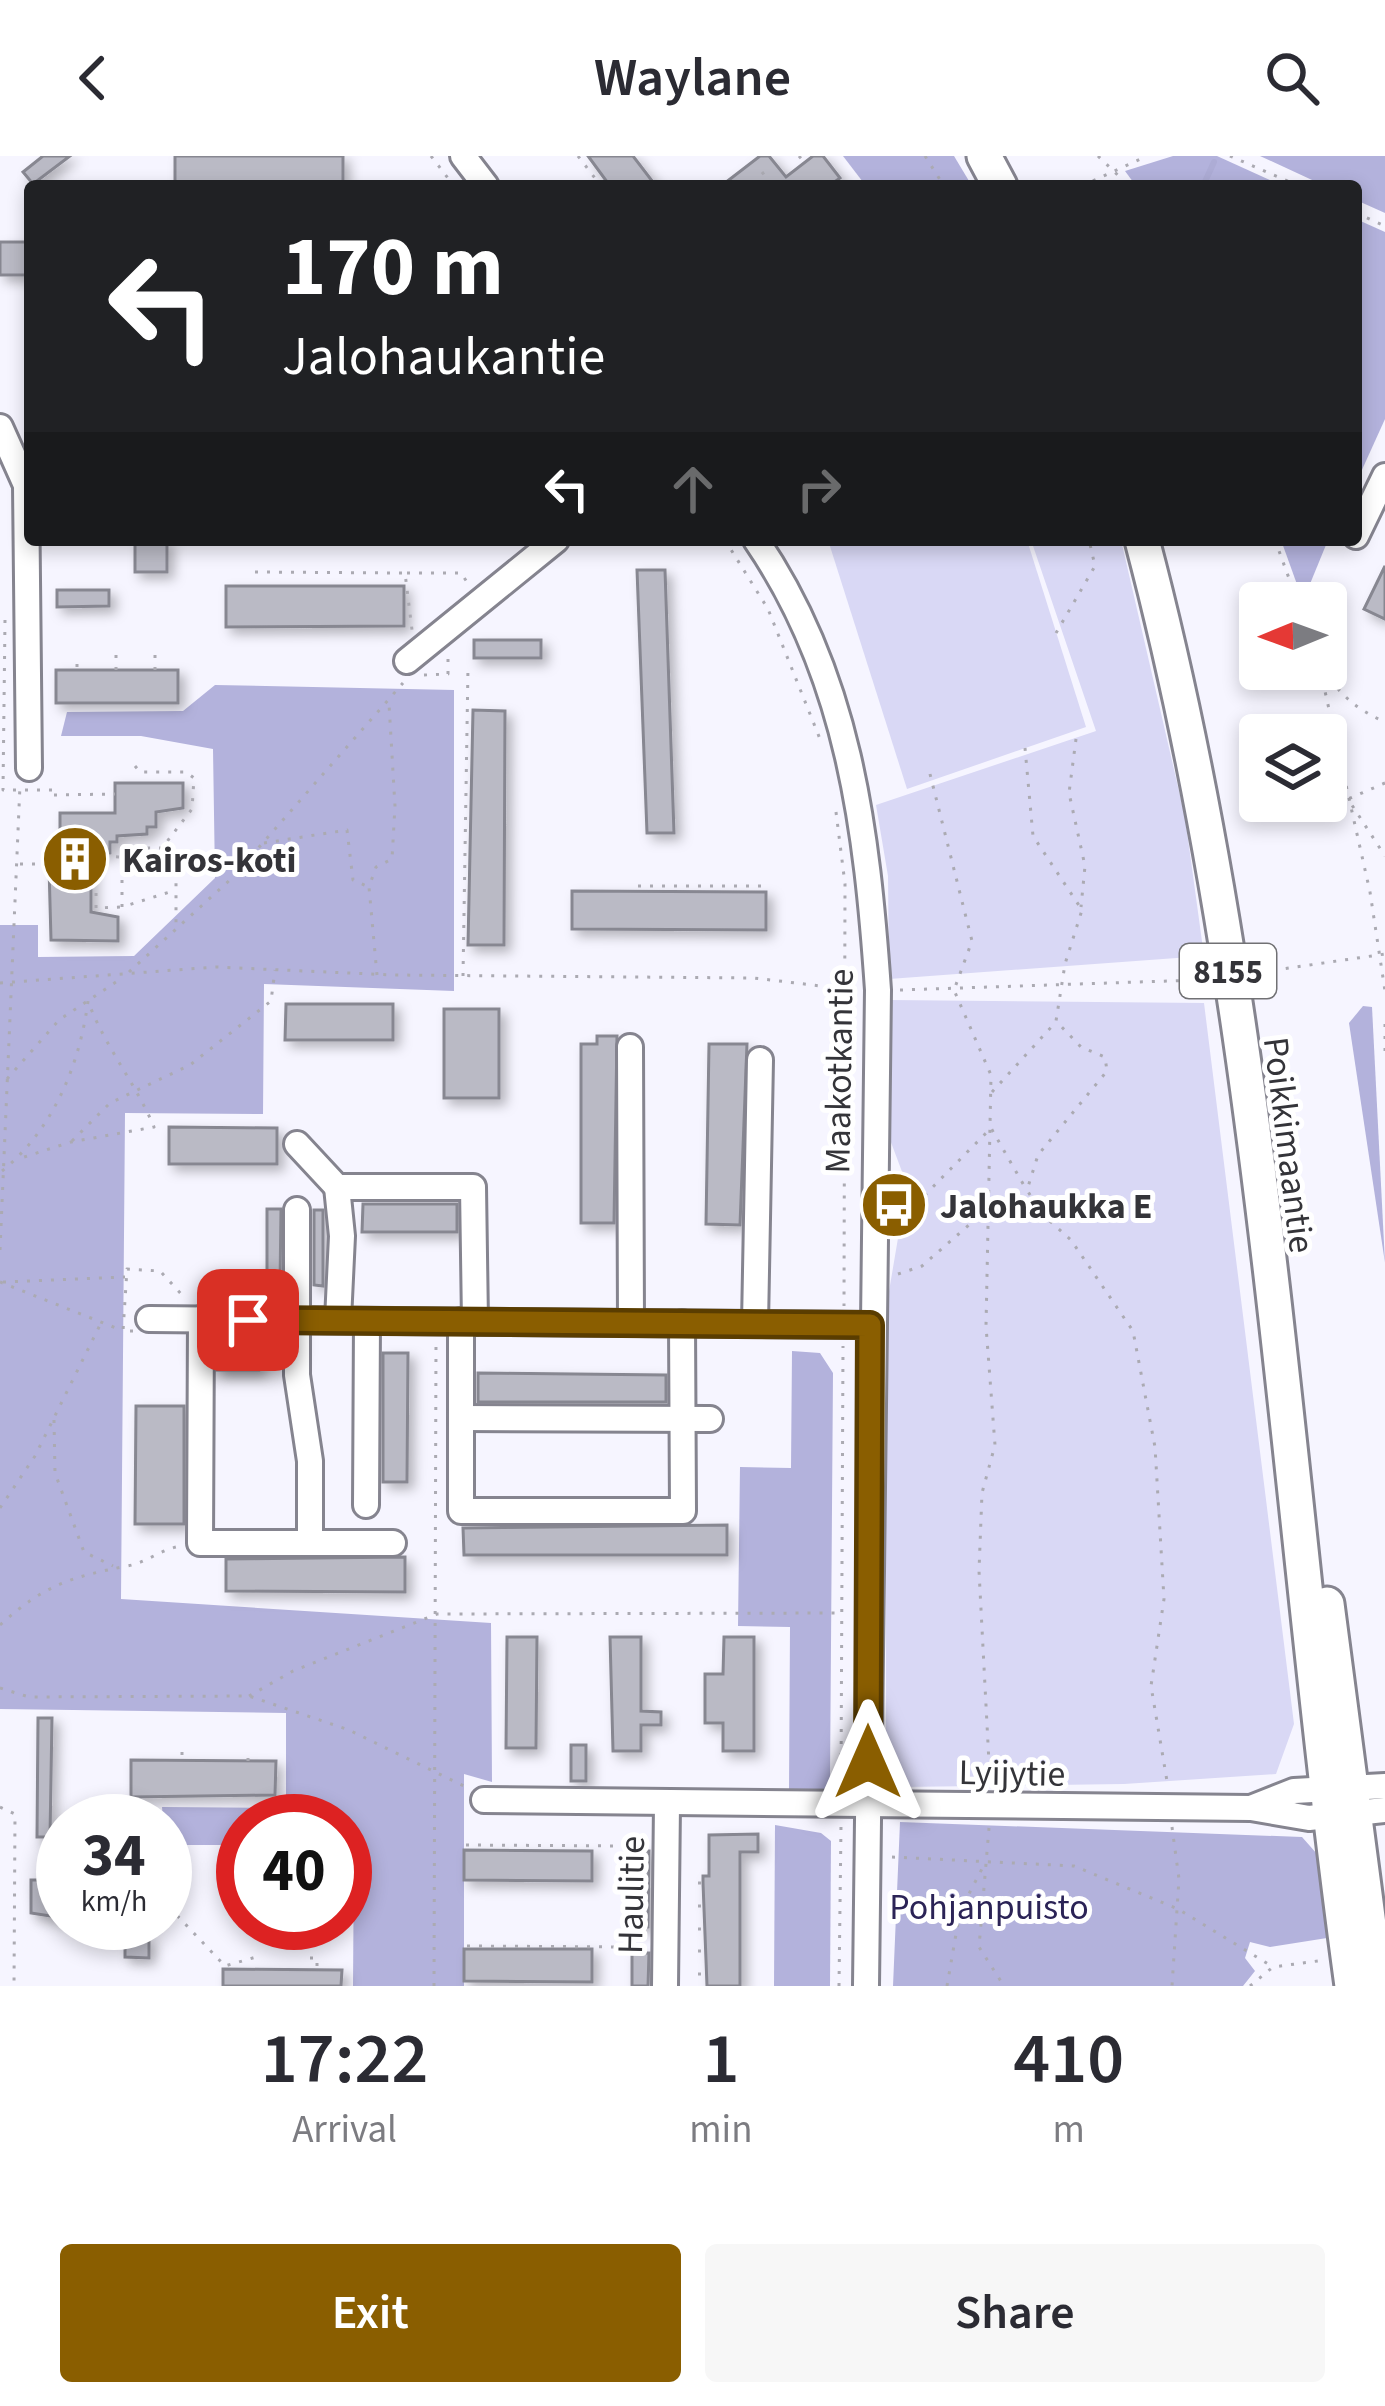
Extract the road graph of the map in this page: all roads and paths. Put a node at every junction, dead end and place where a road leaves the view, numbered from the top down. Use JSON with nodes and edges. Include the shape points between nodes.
{"nodes":[{"id":1,"x":431,"y":156,"type":"edge"},
{"id":2,"x":463,"y":156,"type":"edge"},
{"id":3,"x":578,"y":156,"type":"edge"},
{"id":4,"x":799,"y":156,"type":"edge"},
{"id":5,"x":1098,"y":156,"type":"edge"},
{"id":6,"x":1147,"y":156,"type":"edge"},
{"id":7,"x":1230,"y":156,"type":"edge"},
{"id":8,"x":590,"y":160,"type":"dead end"},
{"id":9,"x":804,"y":163,"type":"dead end"},
{"id":10,"x":584,"y":164,"type":"junction"},
{"id":11,"x":1116,"y":169,"type":"junction"},
{"id":12,"x":762,"y":172,"type":"dead end"},
{"id":13,"x":449,"y":180,"type":"edge"},
{"id":14,"x":481,"y":180,"type":"edge"},
{"id":15,"x":596,"y":180,"type":"edge"},
{"id":16,"x":768,"y":180,"type":"edge"},
{"id":17,"x":1094,"y":180,"type":"edge"},
{"id":18,"x":1124,"y":180,"type":"edge"},
{"id":19,"x":1285,"y":180,"type":"edge"},
{"id":20,"x":0,"y":427,"type":"edge"},
{"id":21,"x":1385,"y":476,"type":"edge"},
{"id":22,"x":24,"y":481,"type":"edge"},
{"id":23,"x":1362,"y":523,"type":"edge"},
{"id":24,"x":27,"y":546,"type":"edge"},
{"id":25,"x":549,"y":546,"type":"edge"},
{"id":26,"x":729,"y":546,"type":"edge"},
{"id":27,"x":759,"y":546,"type":"edge"},
{"id":28,"x":1090,"y":546,"type":"edge"},
{"id":29,"x":1144,"y":546,"type":"edge"},
{"id":30,"x":1277,"y":546,"type":"edge"},
{"id":31,"x":255,"y":572,"type":"dead end"},
{"id":32,"x":405,"y":573,"type":"junction"},
{"id":33,"x":1290,"y":582,"type":"edge"},
{"id":34,"x":471,"y":590,"type":"dead end"},
{"id":35,"x":1056,"y":633,"type":"dead end"},
{"id":36,"x":413,"y":635,"type":"dead end"},
{"id":37,"x":116,"y":655,"type":"dead end"},
{"id":38,"x":154,"y":655,"type":"dead end"},
{"id":39,"x":77,"y":656,"type":"dead end"},
{"id":40,"x":407,"y":661,"type":"joint"},
{"id":41,"x":77,"y":667,"type":"dead end"},
{"id":42,"x":468,"y":667,"type":"dead end"},
{"id":43,"x":116,"y":670,"type":"dead end"},
{"id":44,"x":155,"y":670,"type":"dead end"},
{"id":45,"x":1326,"y":690,"type":"edge"},
{"id":46,"x":1338,"y":690,"type":"edge"},
{"id":47,"x":389,"y":702,"type":"junction"},
{"id":48,"x":1385,"y":722,"type":"edge"},
{"id":49,"x":1076,"y":739,"type":"dead end"},
{"id":50,"x":1025,"y":748,"type":"dead end"},
{"id":51,"x":824,"y":751,"type":"dead end"},
{"id":52,"x":135,"y":766,"type":"dead end"},
{"id":53,"x":29,"y":768,"type":"joint"},
{"id":54,"x":930,"y":774,"type":"dead end"},
{"id":55,"x":1385,"y":783,"type":"edge"},
{"id":56,"x":54,"y":794,"type":"dead end"},
{"id":57,"x":115,"y":794,"type":"dead end"},
{"id":58,"x":835,"y":799,"type":"dead end"},
{"id":59,"x":1348,"y":799,"type":"junction"},
{"id":60,"x":262,"y":843,"type":"junction"},
{"id":61,"x":162,"y":848,"type":"junction"},
{"id":62,"x":122,"y":856,"type":"junction"},
{"id":63,"x":1385,"y":856,"type":"edge"},
{"id":64,"x":18,"y":864,"type":"junction"},
{"id":65,"x":60,"y":864,"type":"dead end"},
{"id":66,"x":638,"y":886,"type":"dead end"},
{"id":67,"x":765,"y":886,"type":"dead end"},
{"id":68,"x":369,"y":887,"type":"junction"},
{"id":69,"x":176,"y":890,"type":"junction"},
{"id":70,"x":122,"y":907,"type":"junction"},
{"id":71,"x":1081,"y":908,"type":"junction"},
{"id":72,"x":176,"y":928,"type":"junction"},
{"id":73,"x":1383,"y":955,"type":"edge"},
{"id":74,"x":275,"y":970,"type":"junction"},
{"id":75,"x":1262,"y":973,"type":"dead end"},
{"id":76,"x":125,"y":975,"type":"junction"},
{"id":77,"x":377,"y":975,"type":"junction"},
{"id":78,"x":464,"y":976,"type":"junction"},
{"id":79,"x":13,"y":980,"type":"junction"},
{"id":80,"x":1198,"y":980,"type":"dead end"},
{"id":81,"x":0,"y":983,"type":"edge"},
{"id":82,"x":1063,"y":988,"type":"junction"},
{"id":83,"x":846,"y":990,"type":"junction"},
{"id":84,"x":878,"y":990,"type":"junction"},
{"id":85,"x":954,"y":990,"type":"junction"},
{"id":86,"x":1385,"y":991,"type":"edge"},
{"id":87,"x":88,"y":1001,"type":"junction"},
{"id":88,"x":1056,"y":1022,"type":"junction"},
{"id":89,"x":1385,"y":1024,"type":"edge"},
{"id":90,"x":0,"y":1046,"type":"edge"},
{"id":91,"x":8,"y":1046,"type":"junction"},
{"id":92,"x":630,"y":1047,"type":"dead end"},
{"id":93,"x":1385,"y":1053,"type":"edge"},
{"id":94,"x":760,"y":1060,"type":"dead end"},
{"id":95,"x":7,"y":1079,"type":"junction"},
{"id":96,"x":137,"y":1087,"type":"junction"},
{"id":97,"x":991,"y":1094,"type":"junction"},
{"id":98,"x":991,"y":1129,"type":"junction"},
{"id":99,"x":70,"y":1142,"type":"junction"},
{"id":100,"x":297,"y":1144,"type":"dead end"},
{"id":101,"x":18,"y":1159,"type":"junction"},
{"id":102,"x":1,"y":1172,"type":"edge"},
{"id":103,"x":337,"y":1187,"type":"junction"},
{"id":104,"x":1027,"y":1190,"type":"junction"},
{"id":105,"x":989,"y":1207,"type":"junction"},
{"id":106,"x":297,"y":1210,"type":"dead end"},
{"id":107,"x":0,"y":1216,"type":"edge"},
{"id":108,"x":892,"y":1216,"type":"dead end"},
{"id":109,"x":0,"y":1250,"type":"edge"},
{"id":110,"x":126,"y":1277,"type":"dead end"},
{"id":111,"x":884,"y":1277,"type":"dead end"},
{"id":112,"x":0,"y":1282,"type":"edge"},
{"id":113,"x":148,"y":1319,"type":"dead end"},
{"id":114,"x":201,"y":1319,"type":"junction"},
{"id":115,"x":296,"y":1320,"type":"junction"},
{"id":116,"x":338,"y":1320,"type":"junction"},
{"id":117,"x":367,"y":1321,"type":"junction"},
{"id":118,"x":468,"y":1322,"type":"junction"},
{"id":119,"x":101,"y":1323,"type":"junction"},
{"id":120,"x":631,"y":1323,"type":"junction"},
{"id":121,"x":682,"y":1323,"type":"junction"},
{"id":122,"x":755,"y":1324,"type":"junction"},
{"id":123,"x":843,"y":1324,"type":"junction"},
{"id":124,"x":870,"y":1325,"type":"junction"},
{"id":125,"x":123,"y":1331,"type":"dead end"},
{"id":126,"x":436,"y":1335,"type":"dead end"},
{"id":127,"x":54,"y":1418,"type":"junction"},
{"id":128,"x":461,"y":1418,"type":"junction"},
{"id":129,"x":682,"y":1418,"type":"junction"},
{"id":130,"x":710,"y":1419,"type":"dead end"},
{"id":131,"x":366,"y":1505,"type":"dead end"},
{"id":132,"x":0,"y":1508,"type":"edge"},
{"id":133,"x":200,"y":1543,"type":"junction"},
{"id":134,"x":310,"y":1543,"type":"junction"},
{"id":135,"x":393,"y":1543,"type":"dead end"},
{"id":136,"x":114,"y":1567,"type":"junction"},
{"id":137,"x":437,"y":1613,"type":"junction"},
{"id":138,"x":841,"y":1613,"type":"junction"},
{"id":139,"x":0,"y":1625,"type":"edge"},
{"id":140,"x":0,"y":1688,"type":"edge"},
{"id":141,"x":249,"y":1696,"type":"junction"},
{"id":142,"x":182,"y":1752,"type":"dead end"},
{"id":143,"x":248,"y":1752,"type":"dead end"},
{"id":144,"x":182,"y":1760,"type":"dead end"},
{"id":145,"x":248,"y":1761,"type":"dead end"},
{"id":146,"x":432,"y":1772,"type":"junction"},
{"id":147,"x":1385,"y":1786,"type":"edge"},
{"id":148,"x":478,"y":1797,"type":"joint"},
{"id":149,"x":1349,"y":1802,"type":"edge"},
{"id":150,"x":667,"y":1804,"type":"junction"},
{"id":151,"x":867,"y":1806,"type":"junction"},
{"id":152,"x":0,"y":1807,"type":"edge"},
{"id":153,"x":841,"y":1807,"type":"junction"},
{"id":154,"x":991,"y":1808,"type":"junction"},
{"id":155,"x":1169,"y":1810,"type":"junction"},
{"id":156,"x":466,"y":1845,"type":"dead end"},
{"id":157,"x":629,"y":1846,"type":"dead end"},
{"id":158,"x":854,"y":1855,"type":"junction"},
{"id":159,"x":986,"y":1862,"type":"junction"},
{"id":160,"x":1178,"y":1909,"type":"junction"},
{"id":161,"x":192,"y":1931,"type":"edge"},
{"id":162,"x":466,"y":1946,"type":"dead end"},
{"id":163,"x":628,"y":1947,"type":"dead end"},
{"id":164,"x":310,"y":1958,"type":"dead end"},
{"id":165,"x":1273,"y":1966,"type":"junction"},
{"id":166,"x":250,"y":1970,"type":"dead end"},
{"id":167,"x":316,"y":1970,"type":"dead end"},
{"id":168,"x":1345,"y":1972,"type":"edge"},
{"id":169,"x":14,"y":1986,"type":"edge"},
{"id":170,"x":434,"y":1986,"type":"edge"},
{"id":171,"x":665,"y":1986,"type":"edge"},
{"id":172,"x":839,"y":1986,"type":"edge"},
{"id":173,"x":866,"y":1986,"type":"edge"},
{"id":174,"x":947,"y":1986,"type":"edge"},
{"id":175,"x":1004,"y":1986,"type":"edge"},
{"id":176,"x":1172,"y":1986,"type":"edge"},
{"id":177,"x":1250,"y":1986,"type":"edge"},
{"id":178,"x":1377,"y":1986,"type":"edge"}],
"edges":[{"from":1,"to":13,"type":"path"},
{"from":2,"to":14,"type":"street"},
{"from":3,"to":10,"type":"path"},
{"from":4,"to":9,"type":"path"},
{"from":5,"to":11,"type":"path"},
{"from":6,"to":11,"type":"path"},
{"from":7,"to":19,"type":"path"},
{"from":8,"to":10,"type":"path"},
{"from":10,"to":15,"type":"path"},
{"from":11,"to":17,"type":"path"},
{"from":11,"to":18,"type":"path"},
{"from":12,"to":16,"type":"path"},
{"from":20,"to":22,"type":"street"},
{"from":21,"to":23,"type":"street"},
{"from":24,"to":53,"type":"street"},
{"from":25,"to":40,"type":"street"},
{"from":26,"to":51,"type":"path","via":[[768,609]]},
{"from":27,"to":84,"type":"street","name":"Maakotkantie","via":[[816,652],[858,783]]},
{"from":28,"to":35,"type":"path","via":[[1095,566]]},
{"from":29,"to":149,"type":"main road","name":"Poikkimaantie","number":"8155","via":[[1206,820],[1285,1408],[1327,1602]]},
{"from":30,"to":33,"type":"path"},
{"from":31,"to":32,"type":"path"},
{"from":32,"to":34,"type":"path","via":[[461,573]]},
{"from":32,"to":36,"type":"path"},
{"from":37,"to":43,"type":"path"},
{"from":38,"to":44,"type":"path"},
{"from":39,"to":41,"type":"path"},
{"from":40,"to":47,"type":"path","via":[[405,682]]},
{"from":42,"to":78,"type":"path"},
{"from":45,"to":59,"type":"path"},
{"from":46,"to":48,"type":"path"},
{"from":47,"to":60,"type":"path"},
{"from":47,"to":68,"type":"path","via":[[392,859],[376,867]]},
{"from":49,"to":71,"type":"path","via":[[1069,793],[1085,866]]},
{"from":50,"to":71,"type":"path","via":[[1034,836]]},
{"from":52,"to":61,"type":"path","via":[[194,778],[192,809]]},
{"from":53,"to":64,"type":"path","via":[[17,790]]},
{"from":54,"to":85,"type":"path","via":[[972,941]]},
{"from":55,"to":59,"type":"path"},
{"from":56,"to":57,"type":"path"},
{"from":58,"to":83,"type":"path"},
{"from":59,"to":63,"type":"path"},
{"from":59,"to":73,"type":"path"},
{"from":60,"to":68,"type":"path","via":[[347,830],[353,880]]},
{"from":60,"to":72,"type":"path"},
{"from":61,"to":62,"type":"path","via":[[122,848]]},
{"from":61,"to":69,"type":"path"},
{"from":62,"to":70,"type":"path"},
{"from":62,"to":70,"type":"path","via":[[96,856],[96,908]]},
{"from":64,"to":65,"type":"path"},
{"from":64,"to":79,"type":"path"},
{"from":66,"to":67,"type":"path"},
{"from":68,"to":77,"type":"path"},
{"from":69,"to":70,"type":"path"},
{"from":69,"to":72,"type":"path"},
{"from":71,"to":82,"type":"path"},
{"from":72,"to":76,"type":"path"},
{"from":73,"to":75,"type":"path"},
{"from":73,"to":86,"type":"path"},
{"from":74,"to":76,"type":"path"},
{"from":74,"to":77,"type":"path"},
{"from":74,"to":96,"type":"path","via":[[271,1001],[190,1065]]},
{"from":76,"to":79,"type":"path"},
{"from":76,"to":87,"type":"path"},
{"from":77,"to":78,"type":"path"},
{"from":78,"to":83,"type":"path","via":[[754,978]]},
{"from":79,"to":81,"type":"path"},
{"from":79,"to":91,"type":"path"},
{"from":80,"to":82,"type":"path"},
{"from":82,"to":85,"type":"path"},
{"from":82,"to":88,"type":"path"},
{"from":83,"to":84,"type":"path"},
{"from":83,"to":123,"type":"path"},
{"from":84,"to":85,"type":"path"},
{"from":84,"to":124,"type":"street","name":"Maakotkantie"},
{"from":85,"to":97,"type":"path","via":[[991,1076]]},
{"from":87,"to":95,"type":"path","via":[[59,1020]]},
{"from":87,"to":96,"type":"path","via":[[102,1039]]},
{"from":87,"to":101,"type":"path","via":[[82,1048]]},
{"from":88,"to":97,"type":"path"},
{"from":88,"to":104,"type":"path","via":[[1105,1057],[1107,1071],[1038,1155]]},
{"from":89,"to":93,"type":"path"},
{"from":90,"to":91,"type":"path"},
{"from":91,"to":95,"type":"path"},
{"from":92,"to":120,"type":"street"},
{"from":94,"to":122,"type":"street"},
{"from":95,"to":102,"type":"path"},
{"from":96,"to":99,"type":"path"},
{"from":96,"to":99,"type":"path","via":[[154,1127]]},
{"from":97,"to":98,"type":"path"},
{"from":98,"to":104,"type":"path"},
{"from":98,"to":105,"type":"path"},
{"from":98,"to":108,"type":"path","via":[[916,1204]]},
{"from":99,"to":101,"type":"path"},
{"from":100,"to":103,"type":"street"},
{"from":101,"to":102,"type":"path"},
{"from":102,"to":107,"type":"path"},
{"from":103,"to":116,"type":"street"},
{"from":103,"to":118,"type":"street","via":[[473,1187]]},
{"from":104,"to":155,"type":"path","via":[[1133,1331],[1156,1447],[1164,1599],[1151,1685]]},
{"from":105,"to":111,"type":"path","via":[[922,1266]]},
{"from":105,"to":154,"type":"path","via":[[986,1326],[995,1444],[982,1493],[979,1571]]},
{"from":106,"to":115,"type":"street"},
{"from":107,"to":109,"type":"path"},
{"from":110,"to":112,"type":"path"},
{"from":112,"to":119,"type":"path"},
{"from":113,"to":114,"type":"street"},
{"from":114,"to":115,"type":"street"},
{"from":114,"to":133,"type":"street"},
{"from":115,"to":116,"type":"street"},
{"from":115,"to":134,"type":"street"},
{"from":116,"to":117,"type":"street"},
{"from":117,"to":118,"type":"street"},
{"from":117,"to":131,"type":"street"},
{"from":118,"to":120,"type":"street"},
{"from":118,"to":128,"type":"street"},
{"from":119,"to":125,"type":"path"},
{"from":119,"to":127,"type":"path"},
{"from":120,"to":121,"type":"street"},
{"from":121,"to":122,"type":"street"},
{"from":121,"to":129,"type":"street"},
{"from":122,"to":123,"type":"street"},
{"from":123,"to":124,"type":"street"},
{"from":123,"to":138,"type":"path"},
{"from":124,"to":151,"type":"street","name":"Maakotkantie"},
{"from":126,"to":137,"type":"path"},
{"from":127,"to":132,"type":"path"},
{"from":127,"to":136,"type":"path","via":[[55,1473],[84,1552]]},
{"from":128,"to":129,"type":"street"},
{"from":128,"to":129,"type":"street","via":[[461,1510],[594,1511],[682,1511]]},
{"from":129,"to":130,"type":"street"},
{"from":133,"to":134,"type":"street"},
{"from":133,"to":136,"type":"path"},
{"from":134,"to":135,"type":"street"},
{"from":136,"to":139,"type":"path","via":[[53,1585]]},
{"from":137,"to":138,"type":"path"},
{"from":137,"to":141,"type":"path"},
{"from":137,"to":146,"type":"path"},
{"from":138,"to":153,"type":"path"},
{"from":140,"to":141,"type":"path","via":[[47,1697]]},
{"from":141,"to":146,"type":"path","via":[[349,1730]]},
{"from":142,"to":144,"type":"path"},
{"from":143,"to":145,"type":"path"},
{"from":146,"to":148,"type":"path"},
{"from":146,"to":170,"type":"path"},
{"from":147,"to":149,"type":"street","name":"Lyijytie"},
{"from":148,"to":150,"type":"street","name":"Lyijytie"},
{"from":149,"to":155,"type":"street","name":"Lyijytie","via":[[1294,1791],[1250,1808]]},
{"from":149,"to":168,"type":"main road","name":"Poikkimaantie","number":"8155"},
{"from":149,"to":178,"type":"main road","name":"Poikkimaantie","number":"8155"},
{"from":150,"to":153,"type":"street","name":"Lyijytie"},
{"from":150,"to":171,"type":"street","name":"Haulitie"},
{"from":151,"to":153,"type":"street","name":"Lyijytie"},
{"from":151,"to":154,"type":"street","name":"Lyijytie"},
{"from":151,"to":158,"type":"street","name":"Maakotkantie"},
{"from":152,"to":169,"type":"path","via":[[15,1814]]},
{"from":153,"to":158,"type":"path"},
{"from":154,"to":155,"type":"street","name":"Lyijytie"},
{"from":154,"to":159,"type":"path"},
{"from":155,"to":160,"type":"path"},
{"from":156,"to":157,"type":"path"},
{"from":158,"to":159,"type":"path"},
{"from":158,"to":172,"type":"path"},
{"from":158,"to":173,"type":"street","name":"Maakotkantie"},
{"from":159,"to":160,"type":"path","via":[[1074,1866]]},
{"from":159,"to":174,"type":"path","via":[[960,1911]]},
{"from":159,"to":175,"type":"path","via":[[979,1947]]},
{"from":160,"to":165,"type":"path"},
{"from":160,"to":176,"type":"path"},
{"from":161,"to":166,"type":"path","via":[[225,1966],[253,1958]]},
{"from":162,"to":163,"type":"path"},
{"from":164,"to":167,"type":"path"},
{"from":165,"to":168,"type":"path"},
{"from":165,"to":177,"type":"path"}]}
